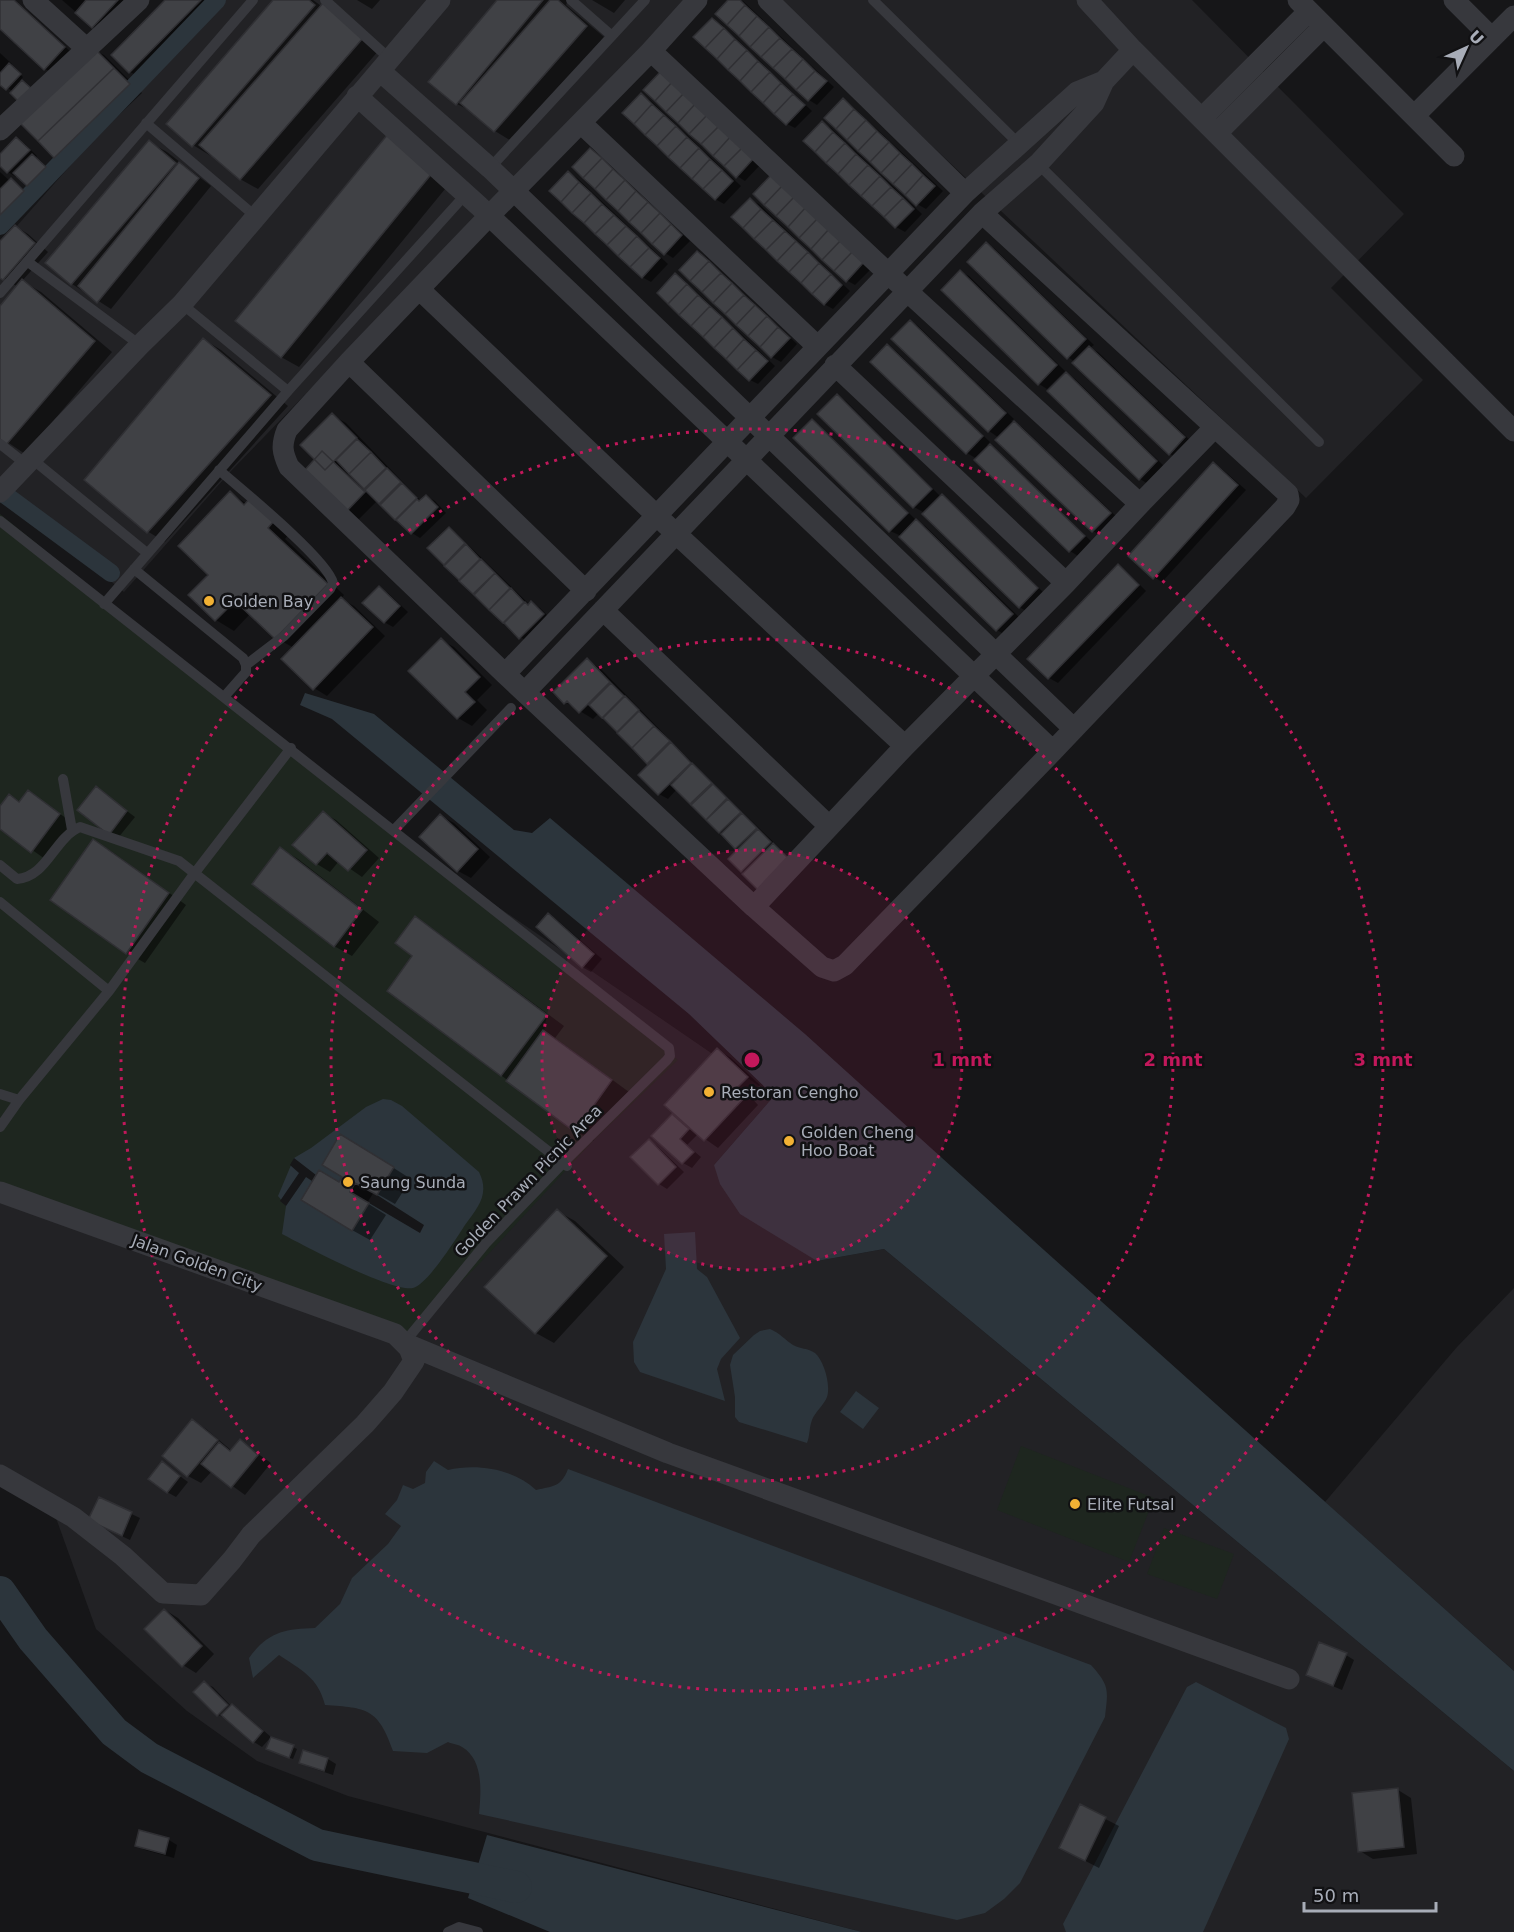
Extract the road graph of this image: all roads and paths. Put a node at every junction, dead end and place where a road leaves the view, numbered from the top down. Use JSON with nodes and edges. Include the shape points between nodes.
{"nodes":[{"id":1,"x":33,"y":0,"type":"edge"},
{"id":2,"x":140,"y":0,"type":"edge"},
{"id":3,"x":253,"y":0,"type":"edge"},
{"id":4,"x":325,"y":0,"type":"edge"},
{"id":5,"x":440,"y":0,"type":"edge"},
{"id":6,"x":572,"y":0,"type":"edge"},
{"id":7,"x":645,"y":0,"type":"edge"},
{"id":8,"x":697,"y":0,"type":"edge"},
{"id":9,"x":768,"y":0,"type":"edge"},
{"id":10,"x":873,"y":0,"type":"edge"},
{"id":11,"x":1087,"y":0,"type":"edge"},
{"id":12,"x":1455,"y":0,"type":"edge"},
{"id":13,"x":1303,"y":5,"type":"edge"},
{"id":14,"x":1514,"y":16,"type":"edge"},
{"id":15,"x":1324,"y":26,"type":"junction"},
{"id":16,"x":612,"y":36,"type":"junction"},
{"id":17,"x":1492,"y":38,"type":"junction"},
{"id":18,"x":87,"y":49,"type":"junction"},
{"id":19,"x":1133,"y":50,"type":"junction"},
{"id":20,"x":651,"y":51,"type":"junction"},
{"id":21,"x":385,"y":65,"type":"junction"},
{"id":22,"x":1104,"y":81,"type":"junction"},
{"id":23,"x":357,"y":96,"type":"junction"},
{"id":24,"x":1414,"y":116,"type":"junction"},
{"id":25,"x":4,"y":118,"type":"edge"},
{"id":26,"x":1202,"y":118,"type":"junction"},
{"id":27,"x":146,"y":123,"type":"junction"},
{"id":28,"x":581,"y":123,"type":"junction"},
{"id":29,"x":1217,"y":133,"type":"junction"},
{"id":30,"x":1020,"y":145,"type":"junction"},
{"id":31,"x":1454,"y":156,"type":"dead end"},
{"id":32,"x":1038,"y":164,"type":"junction"},
{"id":33,"x":490,"y":168,"type":"junction"},
{"id":34,"x":514,"y":191,"type":"junction"},
{"id":35,"x":965,"y":193,"type":"junction"},
{"id":36,"x":466,"y":194,"type":"junction"},
{"id":37,"x":982,"y":213,"type":"junction"},
{"id":38,"x":255,"y":216,"type":"junction"},
{"id":39,"x":489,"y":216,"type":"junction"},
{"id":40,"x":28,"y":262,"type":"junction"},
{"id":41,"x":889,"y":271,"type":"junction"},
{"id":42,"x":419,"y":289,"type":"junction"},
{"id":43,"x":907,"y":291,"type":"junction"},
{"id":44,"x":0,"y":293,"type":"edge"},
{"id":45,"x":182,"y":304,"type":"junction"},
{"id":46,"x":632,"y":304,"type":"junction"},
{"id":47,"x":609,"y":330,"type":"junction"},
{"id":48,"x":140,"y":345,"type":"junction"},
{"id":49,"x":817,"y":346,"type":"junction"},
{"id":50,"x":349,"y":362,"type":"junction"},
{"id":51,"x":836,"y":365,"type":"junction"},
{"id":52,"x":288,"y":391,"type":"junction"},
{"id":53,"x":749,"y":418,"type":"junction"},
{"id":54,"x":1215,"y":427,"type":"junction"},
{"id":55,"x":1514,"y":431,"type":"edge"},
{"id":56,"x":768,"y":435,"type":"junction"},
{"id":57,"x":726,"y":442,"type":"junction"},
{"id":58,"x":1319,"y":442,"type":"dead end"},
{"id":59,"x":0,"y":444,"type":"edge"},
{"id":60,"x":746,"y":459,"type":"junction"},
{"id":61,"x":26,"y":466,"type":"junction"},
{"id":62,"x":219,"y":470,"type":"junction"},
{"id":63,"x":0,"y":492,"type":"edge"},
{"id":64,"x":1140,"y":504,"type":"junction"},
{"id":65,"x":657,"y":516,"type":"junction"},
{"id":66,"x":0,"y":521,"type":"edge"},
{"id":67,"x":676,"y":532,"type":"junction"},
{"id":68,"x":882,"y":544,"type":"junction"},
{"id":69,"x":147,"y":553,"type":"junction"},
{"id":70,"x":860,"y":568,"type":"junction"},
{"id":71,"x":134,"y":569,"type":"junction"},
{"id":72,"x":1066,"y":583,"type":"junction"},
{"id":73,"x":586,"y":591,"type":"junction"},
{"id":74,"x":104,"y":604,"type":"junction"},
{"id":75,"x":603,"y":610,"type":"junction"},
{"id":76,"x":997,"y":654,"type":"junction"},
{"id":77,"x":246,"y":665,"type":"junction"},
{"id":78,"x":504,"y":674,"type":"junction"},
{"id":79,"x":974,"y":676,"type":"junction"},
{"id":80,"x":224,"y":697,"type":"junction"},
{"id":81,"x":518,"y":700,"type":"junction"},
{"id":82,"x":1074,"y":729,"type":"junction"},
{"id":83,"x":904,"y":746,"type":"junction"},
{"id":84,"x":291,"y":748,"type":"junction"},
{"id":85,"x":1053,"y":751,"type":"junction"},
{"id":86,"x":63,"y":779,"type":"dead end"},
{"id":87,"x":829,"y":826,"type":"junction"},
{"id":88,"x":394,"y":830,"type":"junction"},
{"id":89,"x":72,"y":831,"type":"junction"},
{"id":90,"x":0,"y":865,"type":"edge"},
{"id":91,"x":194,"y":874,"type":"junction"},
{"id":92,"x":0,"y":902,"type":"edge"},
{"id":93,"x":754,"y":907,"type":"junction"},
{"id":94,"x":109,"y":991,"type":"junction"},
{"id":95,"x":0,"y":1094,"type":"edge"},
{"id":96,"x":19,"y":1100,"type":"junction"},
{"id":97,"x":0,"y":1127,"type":"edge"},
{"id":98,"x":565,"y":1164,"type":"junction"},
{"id":99,"x":0,"y":1192,"type":"edge"},
{"id":100,"x":399,"y":1339,"type":"junction"},
{"id":101,"x":0,"y":1475,"type":"edge"},
{"id":102,"x":1289,"y":1679,"type":"dead end"},
{"id":103,"x":448,"y":1932,"type":"edge"},
{"id":104,"x":478,"y":1932,"type":"edge"}],
"edges":[{"from":1,"to":18,"type":"street"},
{"from":2,"to":18,"type":"street"},
{"from":3,"to":27,"type":"lane"},
{"from":4,"to":21,"type":"lane"},
{"from":5,"to":21,"type":"street"},
{"from":6,"to":16,"type":"lane"},
{"from":7,"to":16,"type":"lane"},
{"from":8,"to":20,"type":"street"},
{"from":9,"to":35,"type":"street"},
{"from":10,"to":30,"type":"lane"},
{"from":11,"to":19,"type":"street"},
{"from":12,"to":17,"type":"street"},
{"from":13,"to":15,"type":"street"},
{"from":13,"to":26,"type":"street"},
{"from":14,"to":17,"type":"street"},
{"from":15,"to":24,"type":"street"},
{"from":15,"to":29,"type":"street"},
{"from":16,"to":33,"type":"lane"},
{"from":17,"to":24,"type":"street"},
{"from":18,"to":25,"type":"street"},
{"from":19,"to":22,"type":"street"},
{"from":19,"to":26,"type":"street"},
{"from":20,"to":28,"type":"street"},
{"from":20,"to":41,"type":"street"},
{"from":21,"to":23,"type":"street"},
{"from":21,"to":33,"type":"street"},
{"from":22,"to":30,"type":"street","via":[[1077,92]]},
{"from":22,"to":32,"type":"street","via":[[1094,103]]},
{"from":23,"to":36,"type":"street"},
{"from":23,"to":38,"type":"street"},
{"from":24,"to":31,"type":"street"},
{"from":26,"to":29,"type":"street"},
{"from":27,"to":38,"type":"lane"},
{"from":27,"to":40,"type":"lane"},
{"from":28,"to":34,"type":"street"},
{"from":28,"to":49,"type":"street"},
{"from":29,"to":55,"type":"street"},
{"from":30,"to":32,"type":"street"},
{"from":30,"to":35,"type":"street"},
{"from":32,"to":37,"type":"street"},
{"from":32,"to":58,"type":"lane"},
{"from":33,"to":34,"type":"street"},
{"from":33,"to":36,"type":"street"},
{"from":34,"to":39,"type":"street"},
{"from":34,"to":46,"type":"street"},
{"from":35,"to":41,"type":"street"},
{"from":36,"to":39,"type":"street"},
{"from":36,"to":52,"type":"lane"},
{"from":37,"to":43,"type":"street"},
{"from":37,"to":54,"type":"street"},
{"from":38,"to":45,"type":"street"},
{"from":39,"to":42,"type":"street"},
{"from":39,"to":47,"type":"street"},
{"from":40,"to":44,"type":"lane"},
{"from":40,"to":48,"type":"lane"},
{"from":41,"to":43,"type":"street"},
{"from":41,"to":49,"type":"street"},
{"from":42,"to":50,"type":"street"},
{"from":42,"to":65,"type":"street"},
{"from":43,"to":51,"type":"street"},
{"from":43,"to":64,"type":"street"},
{"from":45,"to":48,"type":"street"},
{"from":45,"to":52,"type":"lane"},
{"from":46,"to":47,"type":"street"},
{"from":46,"to":53,"type":"street"},
{"from":47,"to":57,"type":"street"},
{"from":48,"to":61,"type":"street"},
{"from":49,"to":53,"type":"street"},
{"from":50,"to":73,"type":"street"},
{"from":50,"to":78,"type":"street","via":[[287,430],[282,452],[289,467]]},
{"from":51,"to":56,"type":"street"},
{"from":51,"to":72,"type":"street"},
{"from":52,"to":62,"type":"lane"},
{"from":53,"to":56,"type":"street"},
{"from":53,"to":57,"type":"street"},
{"from":54,"to":64,"type":"street"},
{"from":54,"to":82,"type":"street","via":[[1288,494],[1289,500]]},
{"from":56,"to":60,"type":"street"},
{"from":56,"to":68,"type":"street"},
{"from":57,"to":60,"type":"street"},
{"from":57,"to":65,"type":"street"},
{"from":59,"to":61,"type":"lane"},
{"from":60,"to":67,"type":"street"},
{"from":60,"to":70,"type":"street"},
{"from":61,"to":63,"type":"street"},
{"from":61,"to":69,"type":"lane"},
{"from":62,"to":69,"type":"lane"},
{"from":62,"to":77,"type":"lane","via":[[301,544],[326,569],[333,583],[284,636]]},
{"from":64,"to":72,"type":"street"},
{"from":65,"to":67,"type":"street"},
{"from":65,"to":73,"type":"street"},
{"from":66,"to":74,"type":"lane"},
{"from":67,"to":75,"type":"street"},
{"from":67,"to":83,"type":"street"},
{"from":68,"to":70,"type":"street"},
{"from":68,"to":76,"type":"street"},
{"from":69,"to":71,"type":"lane"},
{"from":70,"to":79,"type":"street"},
{"from":71,"to":74,"type":"lane"},
{"from":71,"to":77,"type":"lane","via":[[243,658]]},
{"from":72,"to":76,"type":"street"},
{"from":73,"to":78,"type":"street"},
{"from":74,"to":80,"type":"lane"},
{"from":75,"to":81,"type":"street"},
{"from":75,"to":87,"type":"street"},
{"from":76,"to":79,"type":"street"},
{"from":76,"to":82,"type":"street"},
{"from":77,"to":80,"type":"lane","via":[[246,672]]},
{"from":78,"to":81,"type":"street"},
{"from":79,"to":83,"type":"street"},
{"from":79,"to":85,"type":"street"},
{"from":80,"to":84,"type":"lane"},
{"from":81,"to":88,"type":"lane"},
{"from":81,"to":93,"type":"street"},
{"from":82,"to":85,"type":"street"},
{"from":83,"to":87,"type":"street"},
{"from":84,"to":88,"type":"lane"},
{"from":84,"to":91,"type":"lane"},
{"from":85,"to":93,"type":"street","via":[[845,965],[834,971],[822,967]]},
{"from":86,"to":89,"type":"lane"},
{"from":87,"to":93,"type":"street"},
{"from":88,"to":98,"type":"lane","name":"Golden Prawn Picnic Area","via":[[664,1043],[670,1052],[667,1060]]},
{"from":89,"to":90,"type":"lane","via":[[26,879],[17,879]]},
{"from":89,"to":91,"type":"lane","via":[[80,827],[179,861]]},
{"from":91,"to":94,"type":"lane"},
{"from":91,"to":98,"type":"lane"},
{"from":92,"to":94,"type":"lane"},
{"from":94,"to":96,"type":"lane"},
{"from":95,"to":96,"type":"lane"},
{"from":96,"to":97,"type":"lane"},
{"from":98,"to":100,"type":"lane","name":"Golden Prawn Picnic Area"},
{"from":99,"to":100,"type":"street","name":"Jalan Golden City"},
{"from":100,"to":101,"type":"street","via":[[414,1361],[393,1392],[251,1535],[201,1595],[163,1593],[73,1517]]},
{"from":100,"to":102,"type":"street","name":"Jalan Golden City","via":[[668,1453]]},
{"from":103,"to":104,"type":"lane","via":[[459,1928]]}]}
